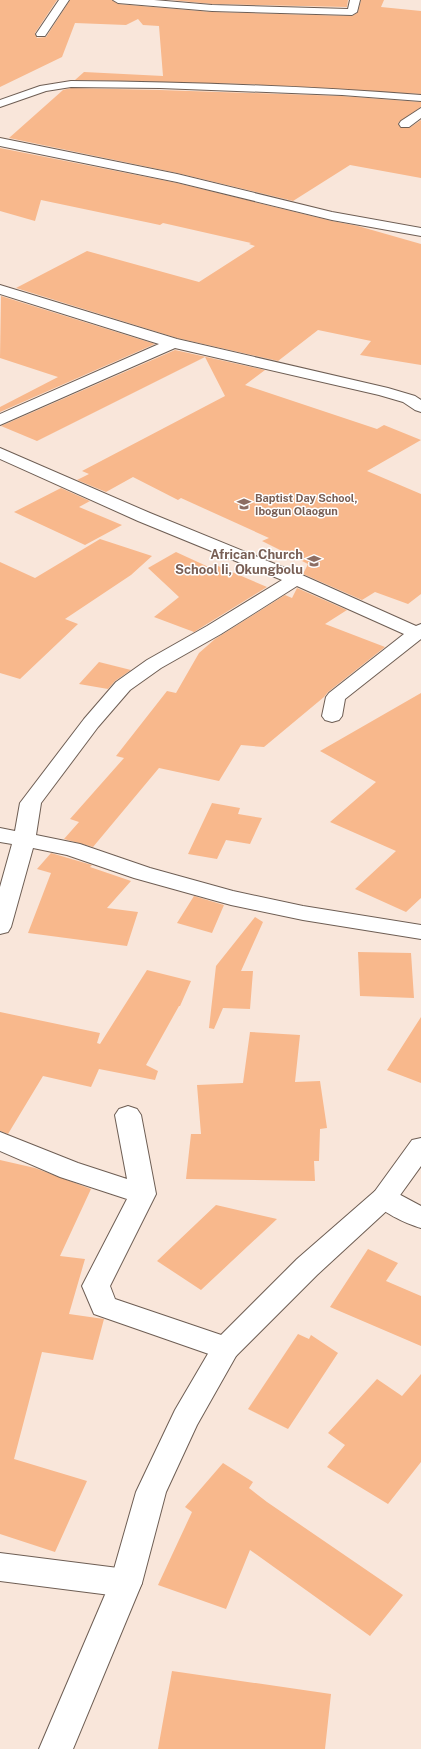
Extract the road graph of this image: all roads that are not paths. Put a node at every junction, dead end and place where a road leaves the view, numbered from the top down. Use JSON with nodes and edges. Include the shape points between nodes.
{"nodes":[{"id":1,"x":64,"y":0,"type":"edge"},
{"id":2,"x":118,"y":0,"type":"edge"},
{"id":3,"x":355,"y":0,"type":"edge"},
{"id":4,"x":41,"y":34,"type":"dead end"},
{"id":5,"x":421,"y":98,"type":"edge"},
{"id":6,"x":0,"y":104,"type":"edge"},
{"id":7,"x":421,"y":112,"type":"edge"},
{"id":8,"x":421,"y":128,"type":"edge"},
{"id":9,"x":0,"y":142,"type":"edge"},
{"id":10,"x":421,"y":232,"type":"edge"},
{"id":11,"x":0,"y":289,"type":"edge"},
{"id":12,"x":173,"y":344,"type":"junction"},
{"id":13,"x":421,"y":407,"type":"edge"},
{"id":14,"x":0,"y":420,"type":"edge"},
{"id":15,"x":0,"y":453,"type":"edge"},
{"id":16,"x":296,"y":579,"type":"junction"},
{"id":17,"x":419,"y":632,"type":"edge"},
{"id":18,"x":332,"y":716,"type":"dead end"},
{"id":19,"x":0,"y":835,"type":"edge"},
{"id":20,"x":24,"y":841,"type":"junction"},
{"id":21,"x":0,"y":927,"type":"edge"},
{"id":22,"x":421,"y":932,"type":"edge"},
{"id":23,"x":128,"y":1115,"type":"dead end"},
{"id":24,"x":0,"y":1141,"type":"edge"},
{"id":25,"x":421,"y":1147,"type":"edge"},
{"id":26,"x":143,"y":1194,"type":"junction"},
{"id":27,"x":384,"y":1198,"type":"junction"},
{"id":28,"x":421,"y":1218,"type":"edge"},
{"id":29,"x":226,"y":1348,"type":"junction"},
{"id":30,"x":0,"y":1567,"type":"edge"},
{"id":31,"x":126,"y":1583,"type":"junction"},
{"id":32,"x":56,"y":1749,"type":"edge"}],
"edges":[{"from":1,"to":4,"type":"street"},
{"from":2,"to":3,"type":"street","via":[[212,8],[352,12]]},
{"from":5,"to":6,"type":"street","via":[[342,92],[71,84],[44,88]]},
{"from":7,"to":8,"type":"street","via":[[404,124]]},
{"from":9,"to":10,"type":"street","via":[[177,178],[332,216]]},
{"from":11,"to":12,"type":"street"},
{"from":12,"to":13,"type":"street","via":[[383,391],[409,399]]},
{"from":12,"to":14,"type":"street"},
{"from":15,"to":16,"type":"street","via":[[144,517]]},
{"from":16,"to":17,"type":"street"},
{"from":16,"to":20,"type":"street","via":[[154,664],[123,686],[91,723],[31,803]]},
{"from":17,"to":18,"type":"street","via":[[336,697]]},
{"from":19,"to":20,"type":"street"},
{"from":20,"to":21,"type":"street"},
{"from":20,"to":22,"type":"street","via":[[72,849],[142,873],[231,898],[303,913]]},
{"from":23,"to":26,"type":"street"},
{"from":24,"to":26,"type":"street","via":[[69,1170]]},
{"from":25,"to":27,"type":"street"},
{"from":26,"to":29,"type":"street","via":[[96,1286],[104,1306]]},
{"from":27,"to":28,"type":"street"},
{"from":27,"to":29,"type":"street","via":[[307,1267]]},
{"from":29,"to":31,"type":"street","via":[[185,1419],[151,1492]]},
{"from":30,"to":31,"type":"street"},
{"from":31,"to":32,"type":"street"}]}
